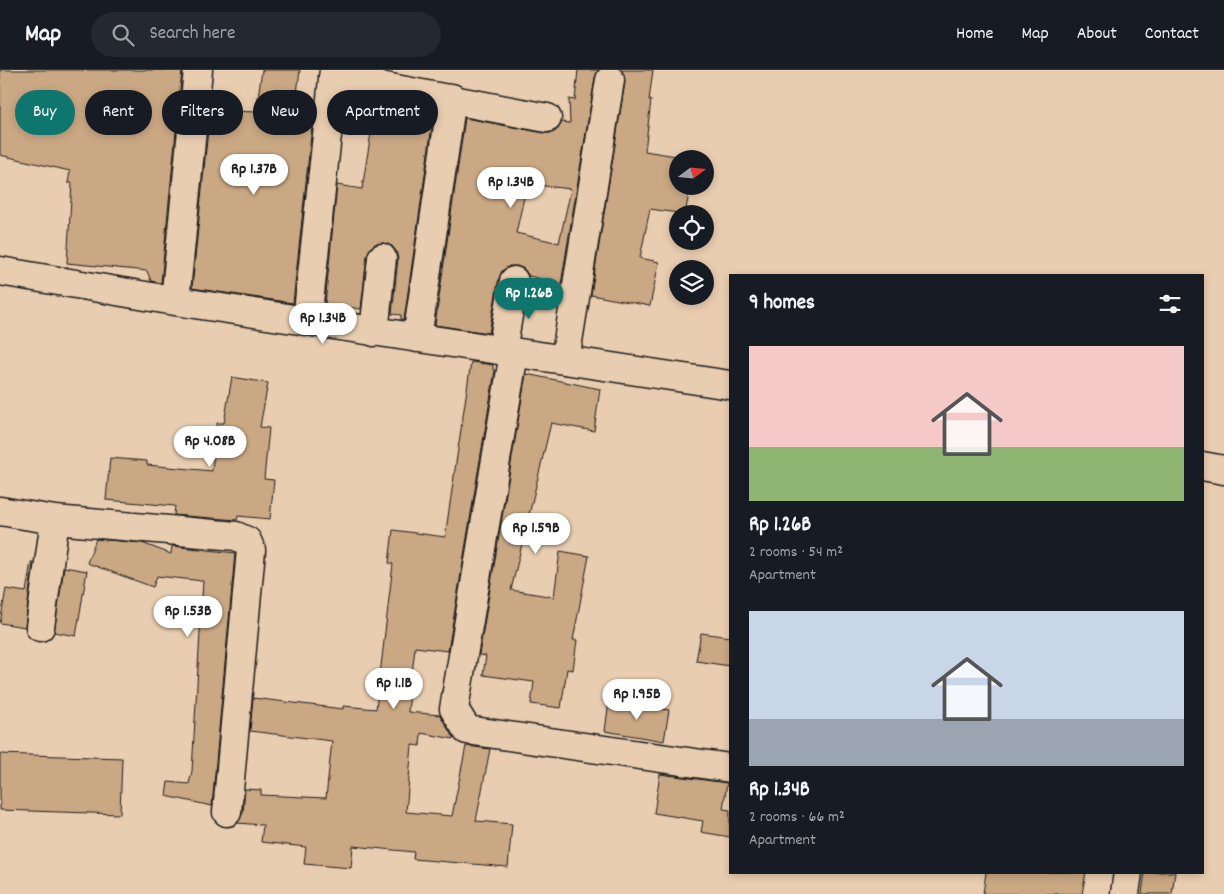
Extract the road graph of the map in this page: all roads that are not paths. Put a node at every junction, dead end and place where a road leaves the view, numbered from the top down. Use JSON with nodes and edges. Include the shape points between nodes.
{"nodes":[{"id":1,"x":198,"y":70,"type":"edge"},
{"id":2,"x":333,"y":74,"type":"edge"},
{"id":3,"x":610,"y":80,"type":"dead end"},
{"id":4,"x":452,"y":98,"type":"junction"},
{"id":5,"x":547,"y":118,"type":"dead end"},
{"id":6,"x":382,"y":258,"type":"dead end"},
{"id":7,"x":0,"y":271,"type":"edge"},
{"id":8,"x":514,"y":281,"type":"dead end"},
{"id":9,"x":175,"y":301,"type":"junction"},
{"id":10,"x":307,"y":321,"type":"junction"},
{"id":11,"x":374,"y":332,"type":"junction"},
{"id":12,"x":417,"y":338,"type":"junction"},
{"id":13,"x":508,"y":352,"type":"junction"},
{"id":14,"x":565,"y":360,"type":"junction"},
{"id":15,"x":729,"y":385,"type":"edge"},
{"id":16,"x":1204,"y":466,"type":"edge"},
{"id":17,"x":1224,"y":470,"type":"edge"},
{"id":18,"x":0,"y":511,"type":"edge"},
{"id":19,"x":55,"y":520,"type":"junction"},
{"id":20,"x":40,"y":627,"type":"dead end"},
{"id":21,"x":729,"y":768,"type":"edge"},
{"id":22,"x":227,"y":812,"type":"dead end"},
{"id":23,"x":1128,"y":874,"type":"edge"},
{"id":24,"x":1125,"y":894,"type":"edge"}],
"edges":[{"from":1,"to":9,"type":"street"},
{"from":2,"to":4,"type":"street"},
{"from":2,"to":10,"type":"street"},
{"from":3,"to":14,"type":"street"},
{"from":4,"to":5,"type":"street"},
{"from":4,"to":12,"type":"street"},
{"from":6,"to":11,"type":"street"},
{"from":7,"to":9,"type":"street"},
{"from":8,"to":13,"type":"street"},
{"from":9,"to":10,"type":"street"},
{"from":10,"to":11,"type":"street"},
{"from":11,"to":12,"type":"street"},
{"from":12,"to":13,"type":"street"},
{"from":13,"to":14,"type":"street"},
{"from":13,"to":21,"type":"street","via":[[454,709],[467,730]]},
{"from":14,"to":15,"type":"street"},
{"from":16,"to":17,"type":"street"},
{"from":18,"to":19,"type":"street"},
{"from":19,"to":20,"type":"street"},
{"from":19,"to":22,"type":"street","via":[[236,536],[249,545]]},
{"from":23,"to":24,"type":"street"}]}
